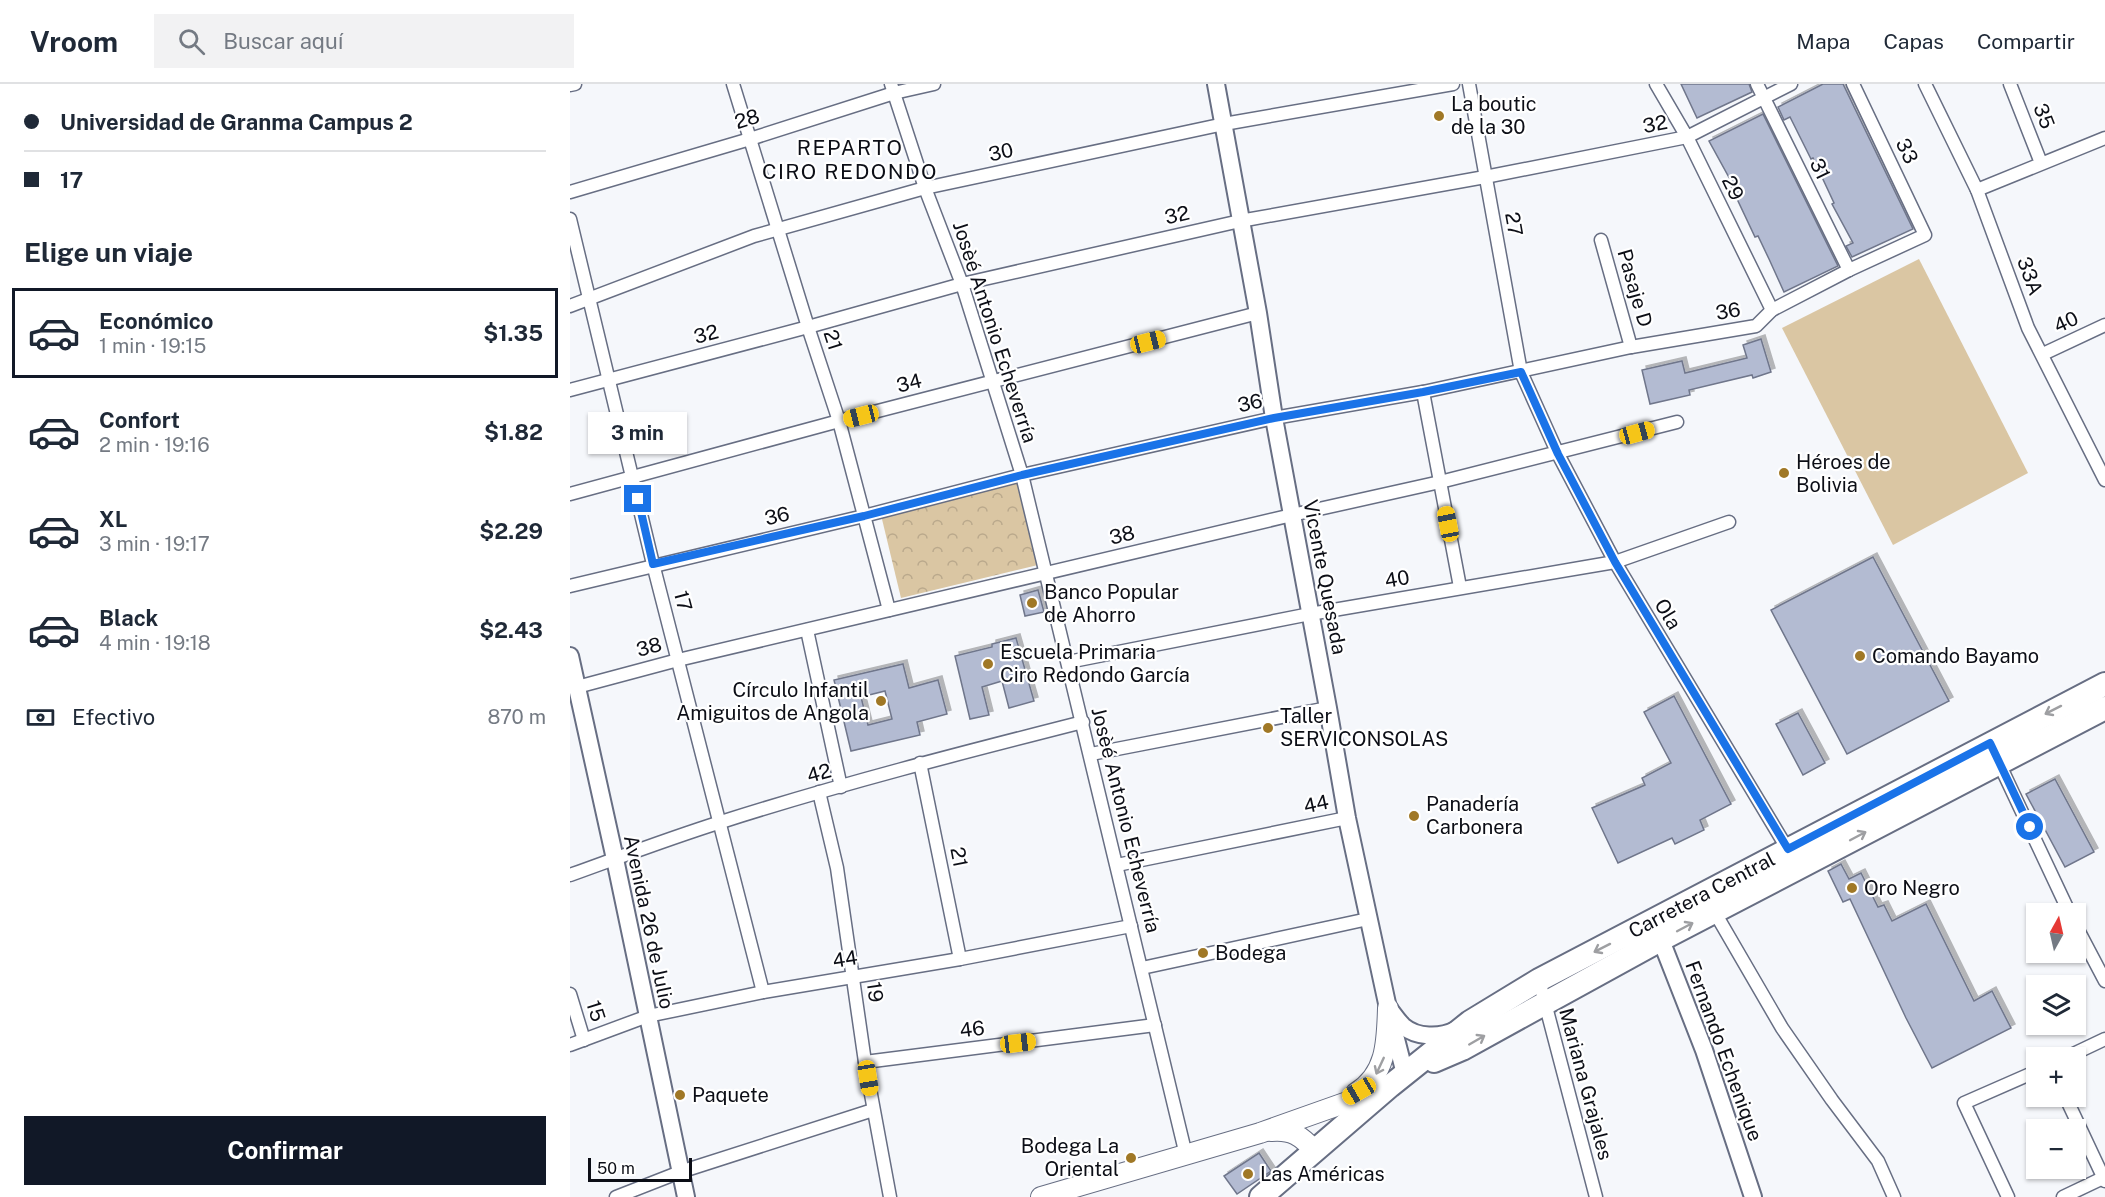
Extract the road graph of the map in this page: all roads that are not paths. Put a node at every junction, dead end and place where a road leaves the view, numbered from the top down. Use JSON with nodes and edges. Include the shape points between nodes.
{"nodes":[{"id":1,"x":575,"y":84,"type":"edge"},
{"id":2,"x":733,"y":84,"type":"edge"},
{"id":3,"x":934,"y":84,"type":"edge"},
{"id":4,"x":1216,"y":84,"type":"edge"},
{"id":5,"x":1453,"y":84,"type":"edge"},
{"id":6,"x":1469,"y":84,"type":"edge"},
{"id":7,"x":1656,"y":84,"type":"edge"},
{"id":8,"x":1757,"y":84,"type":"edge"},
{"id":9,"x":1791,"y":84,"type":"edge"},
{"id":10,"x":1853,"y":84,"type":"edge"},
{"id":11,"x":1924,"y":84,"type":"edge"},
{"id":12,"x":2010,"y":84,"type":"edge"},
{"id":13,"x":570,"y":86,"type":"edge"},
{"id":14,"x":892,"y":89,"type":"edge"},
{"id":15,"x":1764,"y":99,"type":"junction"},
{"id":16,"x":1224,"y":124,"type":"junction"},
{"id":17,"x":1687,"y":137,"type":"junction"},
{"id":18,"x":2105,"y":138,"type":"edge"},
{"id":19,"x":750,"y":139,"type":"junction"},
{"id":20,"x":2041,"y":163,"type":"junction"},
{"id":21,"x":1485,"y":177,"type":"junction"},
{"id":22,"x":925,"y":188,"type":"junction"},
{"id":23,"x":1977,"y":190,"type":"junction"},
{"id":24,"x":570,"y":192,"type":"edge"},
{"id":25,"x":570,"y":219,"type":"edge"},
{"id":26,"x":1240,"y":220,"type":"junction"},
{"id":27,"x":779,"y":230,"type":"junction"},
{"id":28,"x":1925,"y":235,"type":"joint"},
{"id":29,"x":1601,"y":240,"type":"dead end"},
{"id":30,"x":1849,"y":270,"type":"junction"},
{"id":31,"x":962,"y":284,"type":"junction"},
{"id":32,"x":588,"y":298,"type":"junction"},
{"id":33,"x":570,"y":306,"type":"edge"},
{"id":34,"x":1772,"y":310,"type":"junction"},
{"id":35,"x":1258,"y":313,"type":"junction"},
{"id":36,"x":2105,"y":326,"type":"edge"},
{"id":37,"x":808,"y":327,"type":"junction"},
{"id":38,"x":1631,"y":347,"type":"junction"},
{"id":39,"x":2043,"y":354,"type":"junction"},
{"id":40,"x":1521,"y":372,"type":"junction"},
{"id":41,"x":609,"y":380,"type":"junction"},
{"id":42,"x":993,"y":382,"type":"junction"},
{"id":43,"x":570,"y":390,"type":"edge"},
{"id":44,"x":1423,"y":392,"type":"junction"},
{"id":45,"x":1274,"y":418,"type":"junction"},
{"id":46,"x":839,"y":421,"type":"junction"},
{"id":47,"x":1677,"y":422,"type":"dead end"},
{"id":48,"x":1558,"y":454,"type":"junction"},
{"id":49,"x":1022,"y":475,"type":"junction"},
{"id":50,"x":633,"y":477,"type":"junction"},
{"id":51,"x":2105,"y":480,"type":"edge"},
{"id":52,"x":1440,"y":483,"type":"junction"},
{"id":53,"x":570,"y":494,"type":"edge"},
{"id":54,"x":1292,"y":515,"type":"junction"},
{"id":55,"x":864,"y":516,"type":"junction"},
{"id":56,"x":1729,"y":522,"type":"dead end"},
{"id":57,"x":1615,"y":562,"type":"junction"},
{"id":58,"x":653,"y":564,"type":"junction"},
{"id":59,"x":1047,"y":573,"type":"junction"},
{"id":60,"x":570,"y":586,"type":"edge"},
{"id":61,"x":1460,"y":587,"type":"junction"},
{"id":62,"x":889,"y":610,"type":"junction"},
{"id":63,"x":1310,"y":614,"type":"junction"},
{"id":64,"x":807,"y":630,"type":"junction"},
{"id":65,"x":678,"y":660,"type":"junction"},
{"id":66,"x":571,"y":661,"type":"edge"},
{"id":67,"x":1068,"y":662,"type":"junction"},
{"id":68,"x":2105,"y":684,"type":"edge"},
{"id":69,"x":577,"y":687,"type":"junction"},
{"id":70,"x":1328,"y":708,"type":"junction"},
{"id":71,"x":2105,"y":708,"type":"edge"},
{"id":72,"x":1083,"y":722,"type":"junction"},
{"id":73,"x":1090,"y":753,"type":"junction"},
{"id":74,"x":1994,"y":753,"type":"junction"},
{"id":75,"x":921,"y":763,"type":"junction"},
{"id":76,"x":841,"y":787,"type":"junction"},
{"id":77,"x":819,"y":792,"type":"junction"},
{"id":78,"x":1347,"y":818,"type":"junction"},
{"id":79,"x":719,"y":823,"type":"junction"},
{"id":80,"x":1793,"y":858,"type":"junction"},
{"id":81,"x":615,"y":859,"type":"junction"},
{"id":82,"x":1117,"y":866,"type":"junction"},
{"id":83,"x":570,"y":875,"type":"edge"},
{"id":84,"x":2065,"y":903,"type":"edge"},
{"id":85,"x":1714,"y":911,"type":"junction"},
{"id":86,"x":1368,"y":919,"type":"junction"},
{"id":87,"x":1131,"y":926,"type":"junction"},
{"id":88,"x":1657,"y":930,"type":"junction"},
{"id":89,"x":2086,"y":945,"type":"edge"},
{"id":90,"x":960,"y":959,"type":"junction"},
{"id":91,"x":1142,"y":968,"type":"junction"},
{"id":92,"x":853,"y":978,"type":"junction"},
{"id":93,"x":2105,"y":981,"type":"edge"},
{"id":94,"x":1542,"y":991,"type":"junction"},
{"id":95,"x":764,"y":992,"type":"junction"},
{"id":96,"x":570,"y":994,"type":"edge"},
{"id":97,"x":1388,"y":1008,"type":"junction"},
{"id":98,"x":648,"y":1016,"type":"junction"},
{"id":99,"x":1470,"y":1022,"type":"junction"},
{"id":100,"x":1155,"y":1025,"type":"junction"},
{"id":101,"x":2105,"y":1039,"type":"edge"},
{"id":102,"x":584,"y":1040,"type":"junction"},
{"id":103,"x":570,"y":1045,"type":"edge"},
{"id":104,"x":2086,"y":1048,"type":"edge"},
{"id":105,"x":865,"y":1062,"type":"junction"},
{"id":106,"x":2026,"y":1076,"type":"edge"},
{"id":107,"x":1398,"y":1080,"type":"junction"},
{"id":108,"x":1333,"y":1107,"type":"junction"},
{"id":109,"x":2070,"y":1107,"type":"edge"},
{"id":110,"x":873,"y":1110,"type":"junction"},
{"id":111,"x":1302,"y":1118,"type":"junction"},
{"id":112,"x":1260,"y":1133,"type":"junction"},
{"id":113,"x":1321,"y":1146,"type":"junction"},
{"id":114,"x":1186,"y":1155,"type":"junction"},
{"id":115,"x":680,"y":1172,"type":"junction"},
{"id":116,"x":2104,"y":1179,"type":"edge"},
{"id":117,"x":616,"y":1197,"type":"edge"},
{"id":118,"x":686,"y":1197,"type":"edge"},
{"id":119,"x":890,"y":1197,"type":"edge"},
{"id":120,"x":1041,"y":1197,"type":"edge"},
{"id":121,"x":1261,"y":1197,"type":"edge"},
{"id":122,"x":1596,"y":1197,"type":"edge"},
{"id":123,"x":1753,"y":1197,"type":"edge"},
{"id":124,"x":1894,"y":1197,"type":"edge"},
{"id":125,"x":2008,"y":1197,"type":"edge"},
{"id":126,"x":2063,"y":1197,"type":"edge"}],
"edges":[{"from":1,"to":13,"type":"street"},
{"from":2,"to":19,"type":"street","name":"21"},
{"from":3,"to":14,"type":"street","name":"28"},
{"from":4,"to":16,"type":"street","name":"Vicente Quesada"},
{"from":5,"to":16,"type":"street","name":"30"},
{"from":6,"to":21,"type":"street","name":"27"},
{"from":7,"to":17,"type":"street","name":"29"},
{"from":8,"to":15,"type":"street","name":"31"},
{"from":9,"to":15,"type":"street","name":"32"},
{"from":10,"to":28,"type":"street","name":"33"},
{"from":11,"to":23,"type":"street","name":"33A"},
{"from":12,"to":20,"type":"street","name":"35"},
{"from":14,"to":19,"type":"street","name":"28"},
{"from":14,"to":22,"type":"street","name":"Josèé Antonio Echeverría"},
{"from":15,"to":17,"type":"street","name":"32"},
{"from":15,"to":30,"type":"street","name":"31"},
{"from":16,"to":22,"type":"street","name":"30"},
{"from":16,"to":26,"type":"street","name":"Vicente Quesada"},
{"from":17,"to":21,"type":"street","name":"32"},
{"from":17,"to":34,"type":"street","name":"29"},
{"from":18,"to":20,"type":"street"},
{"from":19,"to":24,"type":"street","name":"28"},
{"from":19,"to":27,"type":"street","name":"21"},
{"from":20,"to":23,"type":"street"},
{"from":21,"to":26,"type":"street","name":"32"},
{"from":21,"to":40,"type":"street","name":"27"},
{"from":22,"to":27,"type":"street","name":"30"},
{"from":22,"to":31,"type":"street","name":"Josèé Antonio Echeverría"},
{"from":23,"to":39,"type":"street","name":"33A","via":[[2028,328]]},
{"from":25,"to":32,"type":"street","name":"17"},
{"from":26,"to":31,"type":"street","name":"32"},
{"from":26,"to":35,"type":"street","name":"Vicente Quesada"},
{"from":27,"to":32,"type":"street","name":"30"},
{"from":27,"to":37,"type":"street","name":"21"},
{"from":28,"to":30,"type":"street","name":"36"},
{"from":29,"to":38,"type":"street","name":"Pasaje D"},
{"from":30,"to":34,"type":"street","name":"36"},
{"from":31,"to":37,"type":"street","name":"32"},
{"from":31,"to":42,"type":"street","name":"Josèé Antonio Echeverría"},
{"from":32,"to":33,"type":"street","name":"30"},
{"from":32,"to":41,"type":"street","name":"17"},
{"from":34,"to":38,"type":"street","name":"36","via":[[1756,326]]},
{"from":35,"to":42,"type":"street","name":"34"},
{"from":35,"to":45,"type":"street","name":"Vicente Quesada"},
{"from":36,"to":39,"type":"street","name":"40"},
{"from":37,"to":41,"type":"street","name":"32"},
{"from":37,"to":46,"type":"street","name":"21"},
{"from":38,"to":40,"type":"street","name":"36"},
{"from":39,"to":51,"type":"street","name":"33A"},
{"from":40,"to":44,"type":"street","name":"36"},
{"from":40,"to":48,"type":"street","name":"Ola"},
{"from":41,"to":43,"type":"street","name":"32"},
{"from":41,"to":50,"type":"street","name":"17"},
{"from":42,"to":46,"type":"street","name":"34"},
{"from":42,"to":49,"type":"street","name":"Josèé Antonio Echeverría"},
{"from":44,"to":45,"type":"street","name":"36"},
{"from":44,"to":52,"type":"street"},
{"from":45,"to":49,"type":"street","name":"36"},
{"from":45,"to":54,"type":"street","name":"Vicente Quesada"},
{"from":46,"to":50,"type":"street","name":"34"},
{"from":46,"to":55,"type":"street","name":"21"},
{"from":47,"to":48,"type":"street","name":"38"},
{"from":48,"to":52,"type":"street","name":"38"},
{"from":48,"to":57,"type":"street","name":"Ola"},
{"from":49,"to":55,"type":"street","name":"36"},
{"from":49,"to":59,"type":"street","name":"Josèé Antonio Echeverría"},
{"from":50,"to":53,"type":"street","name":"34"},
{"from":50,"to":58,"type":"street","name":"17"},
{"from":52,"to":54,"type":"street","name":"38"},
{"from":52,"to":61,"type":"street"},
{"from":54,"to":59,"type":"street","name":"38"},
{"from":54,"to":63,"type":"street","name":"Vicente Quesada"},
{"from":55,"to":58,"type":"street","name":"36"},
{"from":55,"to":62,"type":"street","name":"21"},
{"from":56,"to":57,"type":"street","name":"40"},
{"from":57,"to":61,"type":"street","name":"40"},
{"from":57,"to":80,"type":"street","name":"Ola"},
{"from":58,"to":60,"type":"street","name":"36"},
{"from":58,"to":65,"type":"street","name":"17"},
{"from":59,"to":62,"type":"street","name":"38"},
{"from":59,"to":67,"type":"street","name":"Josèé Antonio Echeverría"},
{"from":61,"to":63,"type":"street","name":"40"},
{"from":62,"to":64,"type":"street","name":"38"},
{"from":63,"to":67,"type":"street","name":"40"},
{"from":63,"to":70,"type":"street","name":"Vicente Quesada"},
{"from":64,"to":65,"type":"street","name":"38"},
{"from":64,"to":76,"type":"street"},
{"from":65,"to":69,"type":"street","name":"38"},
{"from":65,"to":79,"type":"street","name":"17"},
{"from":66,"to":69,"type":"street","name":"Avenida 26 de Julio"},
{"from":67,"to":72,"type":"street","name":"Josèé Antonio Echeverría"},
{"from":68,"to":74,"type":"highway","name":"Carretera Central","one_way":true},
{"from":69,"to":81,"type":"street","name":"Avenida 26 de Julio"},
{"from":70,"to":73,"type":"street"},
{"from":70,"to":78,"type":"street","name":"Vicente Quesada"},
{"from":71,"to":74,"type":"highway","name":"Carretera Central"},
{"from":72,"to":73,"type":"street","name":"Josèé Antonio Echeverría"},
{"from":72,"to":75,"type":"street","name":"42"},
{"from":73,"to":82,"type":"street","name":"Josèé Antonio Echeverría"},
{"from":74,"to":80,"type":"highway","name":"Carretera Central"},
{"from":74,"to":84,"type":"street"},
{"from":75,"to":76,"type":"street","name":"42"},
{"from":75,"to":90,"type":"street","name":"21"},
{"from":76,"to":77,"type":"street","name":"42"},
{"from":77,"to":79,"type":"street","name":"42"},
{"from":77,"to":92,"type":"street","name":"19","via":[[837,868]]},
{"from":78,"to":82,"type":"street","name":"44"},
{"from":78,"to":86,"type":"street","name":"Vicente Quesada"},
{"from":79,"to":81,"type":"street","name":"42"},
{"from":79,"to":95,"type":"street","name":"17"},
{"from":80,"to":85,"type":"highway","name":"Carretera Central"},
{"from":80,"to":88,"type":"highway","name":"Carretera Central"},
{"from":81,"to":83,"type":"street","name":"42"},
{"from":81,"to":98,"type":"street","name":"Avenida 26 de Julio"},
{"from":82,"to":87,"type":"street","name":"Josèé Antonio Echeverría"},
{"from":88,"to":85,"type":"highway","name":"Carretera Central","one_way":true},
{"from":85,"to":124,"type":"street","via":[[1782,1028],[1878,1161]]},
{"from":86,"to":91,"type":"street"},
{"from":86,"to":97,"type":"street","name":"Vicente Quesada"},
{"from":87,"to":90,"type":"street","name":"44"},
{"from":87,"to":91,"type":"street","name":"Josèé Antonio Echeverría"},
{"from":88,"to":94,"type":"highway","name":"Carretera Central"},
{"from":88,"to":123,"type":"street","name":"Fernando Echenique","via":[[1704,1050]]},
{"from":89,"to":93,"type":"street"},
{"from":90,"to":92,"type":"street","name":"44"},
{"from":91,"to":100,"type":"street","name":"Josèé Antonio Echeverría"},
{"from":92,"to":95,"type":"street","name":"44"},
{"from":92,"to":105,"type":"street","name":"19"},
{"from":94,"to":99,"type":"highway","name":"Carretera Central"},
{"from":107,"to":94,"type":"highway","name":"Carretera Central","one_way":true,"via":[[1462,1049]]},
{"from":94,"to":122,"type":"street","name":"Mariana Grajales"},
{"from":95,"to":98,"type":"street","name":"44"},
{"from":96,"to":102,"type":"street","name":"15"},
{"from":97,"to":99,"type":"street","via":[[1404,1027],[1425,1035],[1438,1036]]},
{"from":97,"to":107,"type":"street","name":"Vicente Quesada"},
{"from":97,"to":108,"type":"main road","one_way":true,"via":[[1387,1041],[1373,1080]]},
{"from":98,"to":102,"type":"street","name":"44"},
{"from":98,"to":115,"type":"street","name":"Avenida 26 de Julio"},
{"from":99,"to":107,"type":"highway","name":"Carretera Central"},
{"from":100,"to":105,"type":"street","name":"46"},
{"from":100,"to":114,"type":"street","name":"Josèé Antonio Echeverría"},
{"from":101,"to":104,"type":"street"},
{"from":102,"to":103,"type":"street","name":"44"},
{"from":105,"to":110,"type":"street","name":"19"},
{"from":106,"to":125,"type":"street","via":[[1964,1103]]},
{"from":107,"to":108,"type":"main road"},
{"from":107,"to":113,"type":"highway","name":"Carretera Central"},
{"from":108,"to":111,"type":"main road"},
{"from":109,"to":116,"type":"street"},
{"from":110,"to":115,"type":"street"},
{"from":110,"to":119,"type":"street","name":"19"},
{"from":111,"to":112,"type":"main road"},
{"from":111,"to":113,"type":"main road","via":[[1323,1126],[1326,1131]]},
{"from":112,"to":113,"type":"main road","via":[[1294,1132]]},
{"from":112,"to":114,"type":"main road"},
{"from":113,"to":121,"type":"highway","name":"Carretera Central"},
{"from":114,"to":120,"type":"main road"},
{"from":115,"to":117,"type":"street"},
{"from":115,"to":118,"type":"street","name":"Avenida 26 de Julio"},
{"from":116,"to":126,"type":"street"}]}
